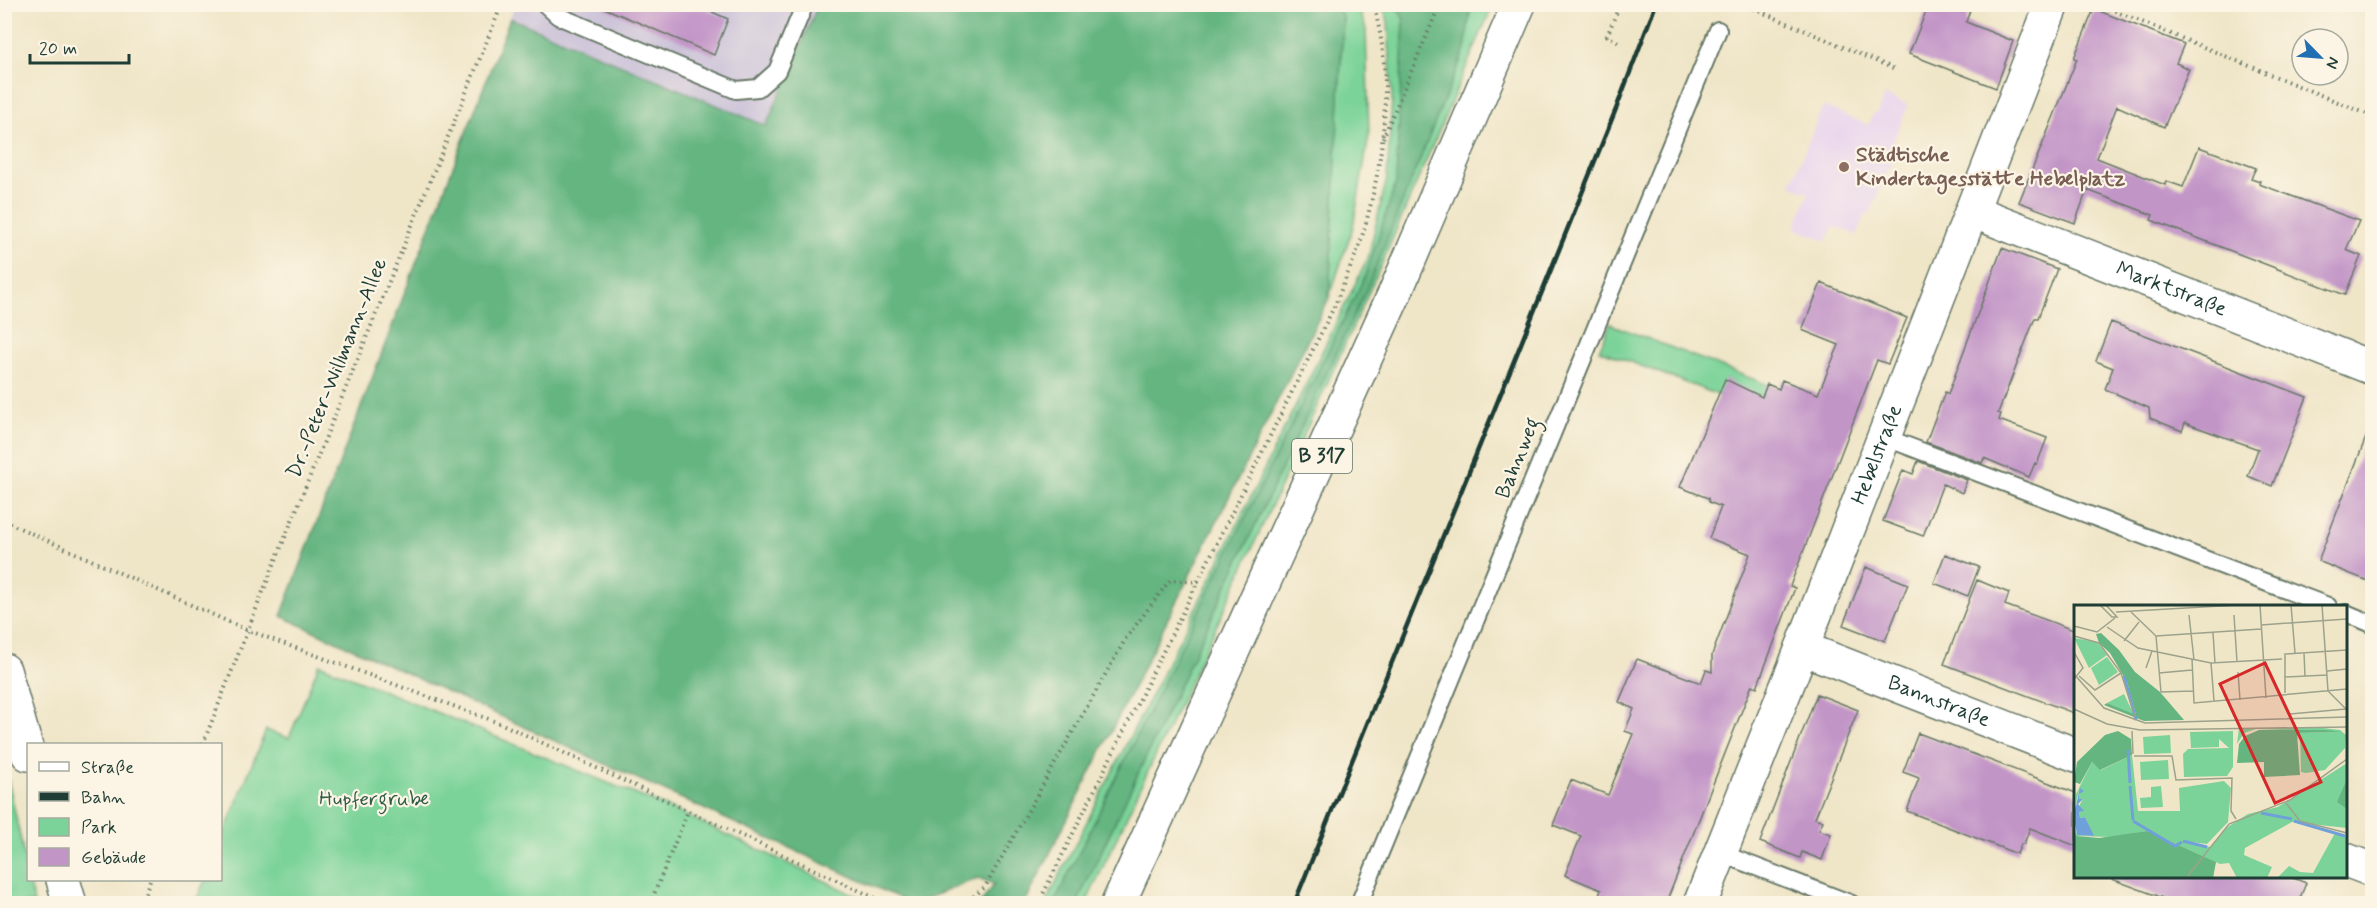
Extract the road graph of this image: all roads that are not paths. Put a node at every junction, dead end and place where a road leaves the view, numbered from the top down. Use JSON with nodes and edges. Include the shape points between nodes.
{"nodes":[{"id":1,"x":545,"y":4,"type":"edge"},
{"id":2,"x":805,"y":4,"type":"edge"},
{"id":3,"x":1519,"y":4,"type":"edge"},
{"id":4,"x":2052,"y":4,"type":"edge"},
{"id":5,"x":1718,"y":30,"type":"dead end"},
{"id":6,"x":1972,"y":211,"type":"junction"},
{"id":7,"x":2373,"y":368,"type":"edge"},
{"id":8,"x":1884,"y":437,"type":"junction"},
{"id":9,"x":2325,"y":605,"type":"edge"},
{"id":10,"x":2347,"y":613,"type":"edge"},
{"id":11,"x":2373,"y":624,"type":"edge"},
{"id":12,"x":1802,"y":648,"type":"junction"},
{"id":13,"x":4,"y":670,"type":"edge"},
{"id":14,"x":27,"y":750,"type":"edge"},
{"id":15,"x":2074,"y":754,"type":"edge"},
{"id":16,"x":1720,"y":853,"type":"junction"},
{"id":17,"x":2347,"y":860,"type":"edge"},
{"id":18,"x":2373,"y":870,"type":"edge"},
{"id":19,"x":64,"y":881,"type":"edge"},
{"id":20,"x":70,"y":903,"type":"edge"},
{"id":21,"x":1118,"y":903,"type":"edge"},
{"id":22,"x":1359,"y":903,"type":"edge"},
{"id":23,"x":1700,"y":903,"type":"edge"},
{"id":24,"x":1852,"y":903,"type":"edge"}],
"edges":[{"from":1,"to":2,"type":"lane","via":[[558,16],[736,90],[758,88],[777,71]]},
{"from":3,"to":21,"type":"street","number":"B 317","via":[[1306,491]]},
{"from":4,"to":6,"type":"street","name":"Hebelstraße"},
{"from":5,"to":22,"type":"lane","name":"Bahnweg"},
{"from":6,"to":7,"type":"street","name":"Marktstraße"},
{"from":6,"to":8,"type":"street","name":"Hebelstraße"},
{"from":8,"to":9,"type":"lane"},
{"from":8,"to":12,"type":"street","name":"Hebelstraße"},
{"from":10,"to":11,"type":"lane"},
{"from":12,"to":15,"type":"street","name":"Bannstraße"},
{"from":12,"to":16,"type":"street","name":"Hebelstraße"},
{"from":13,"to":14,"type":"street"},
{"from":16,"to":23,"type":"street","name":"Hebelstraße"},
{"from":16,"to":24,"type":"lane"},
{"from":17,"to":18,"type":"street"},
{"from":19,"to":20,"type":"street"}]}
